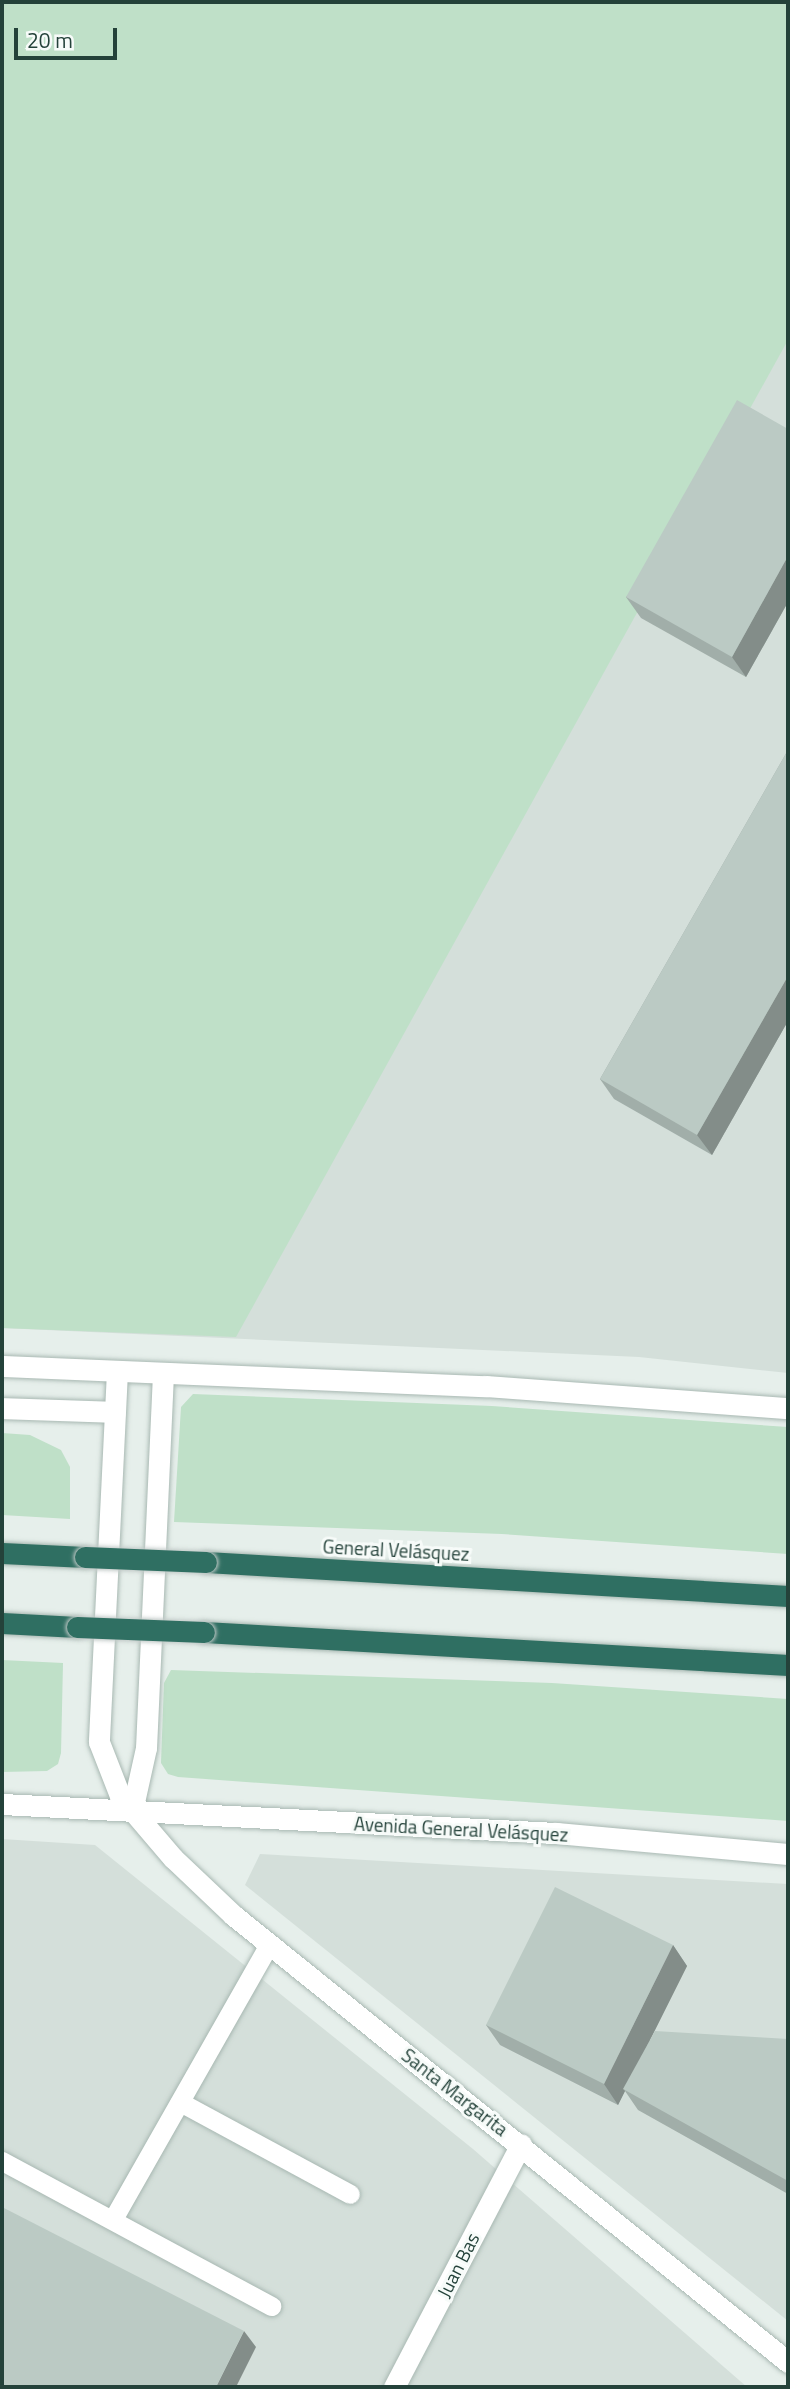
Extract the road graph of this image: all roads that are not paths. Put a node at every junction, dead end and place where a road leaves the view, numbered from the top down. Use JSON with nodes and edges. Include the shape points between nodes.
{"nodes":[{"id":1,"x":2,"y":1366,"type":"edge"},
{"id":2,"x":117,"y":1371,"type":"junction"},
{"id":3,"x":163,"y":1373,"type":"junction"},
{"id":4,"x":2,"y":1408,"type":"edge"},
{"id":5,"x":788,"y":1408,"type":"edge"},
{"id":6,"x":115,"y":1412,"type":"junction"},
{"id":7,"x":2,"y":1553,"type":"edge"},
{"id":8,"x":788,"y":1596,"type":"edge"},
{"id":9,"x":2,"y":1623,"type":"edge"},
{"id":10,"x":788,"y":1665,"type":"edge"},
{"id":11,"x":2,"y":1804,"type":"edge"},
{"id":12,"x":132,"y":1811,"type":"junction"},
{"id":13,"x":788,"y":1854,"type":"edge"},
{"id":14,"x":269,"y":1944,"type":"junction"},
{"id":15,"x":180,"y":2102,"type":"junction"},
{"id":16,"x":521,"y":2144,"type":"junction"},
{"id":17,"x":2,"y":2161,"type":"edge"},
{"id":18,"x":350,"y":2194,"type":"dead end"},
{"id":19,"x":113,"y":2219,"type":"junction"},
{"id":20,"x":271,"y":2306,"type":"dead end"},
{"id":21,"x":788,"y":2362,"type":"edge"},
{"id":22,"x":394,"y":2387,"type":"edge"}],
"edges":[{"from":1,"to":2,"type":"street"},
{"from":2,"to":3,"type":"street"},
{"from":2,"to":6,"type":"street"},
{"from":3,"to":5,"type":"street","via":[[486,1387]]},
{"from":3,"to":12,"type":"street","via":[[146,1748]]},
{"from":4,"to":6,"type":"street"},
{"from":6,"to":12,"type":"street","via":[[99,1742],[110,1779]]},
{"from":7,"to":8,"type":"highway","name":"General Velásquez","bridge":true},
{"from":9,"to":10,"type":"highway","bridge":true},
{"from":11,"to":12,"type":"street","name":"Avenida General Velásquez"},
{"from":12,"to":13,"type":"street","name":"Avenida General Velásquez","via":[[556,1833]]},
{"from":12,"to":14,"type":"street","name":"Santa Margarita","via":[[194,1879]]},
{"from":14,"to":15,"type":"lane"},
{"from":14,"to":16,"type":"street","name":"Santa Margarita"},
{"from":15,"to":18,"type":"lane"},
{"from":15,"to":19,"type":"lane"},
{"from":16,"to":21,"type":"street","name":"Santa Margarita"},
{"from":16,"to":22,"type":"street","name":"Juan Bas"},
{"from":17,"to":19,"type":"lane"},
{"from":19,"to":20,"type":"lane"}]}
